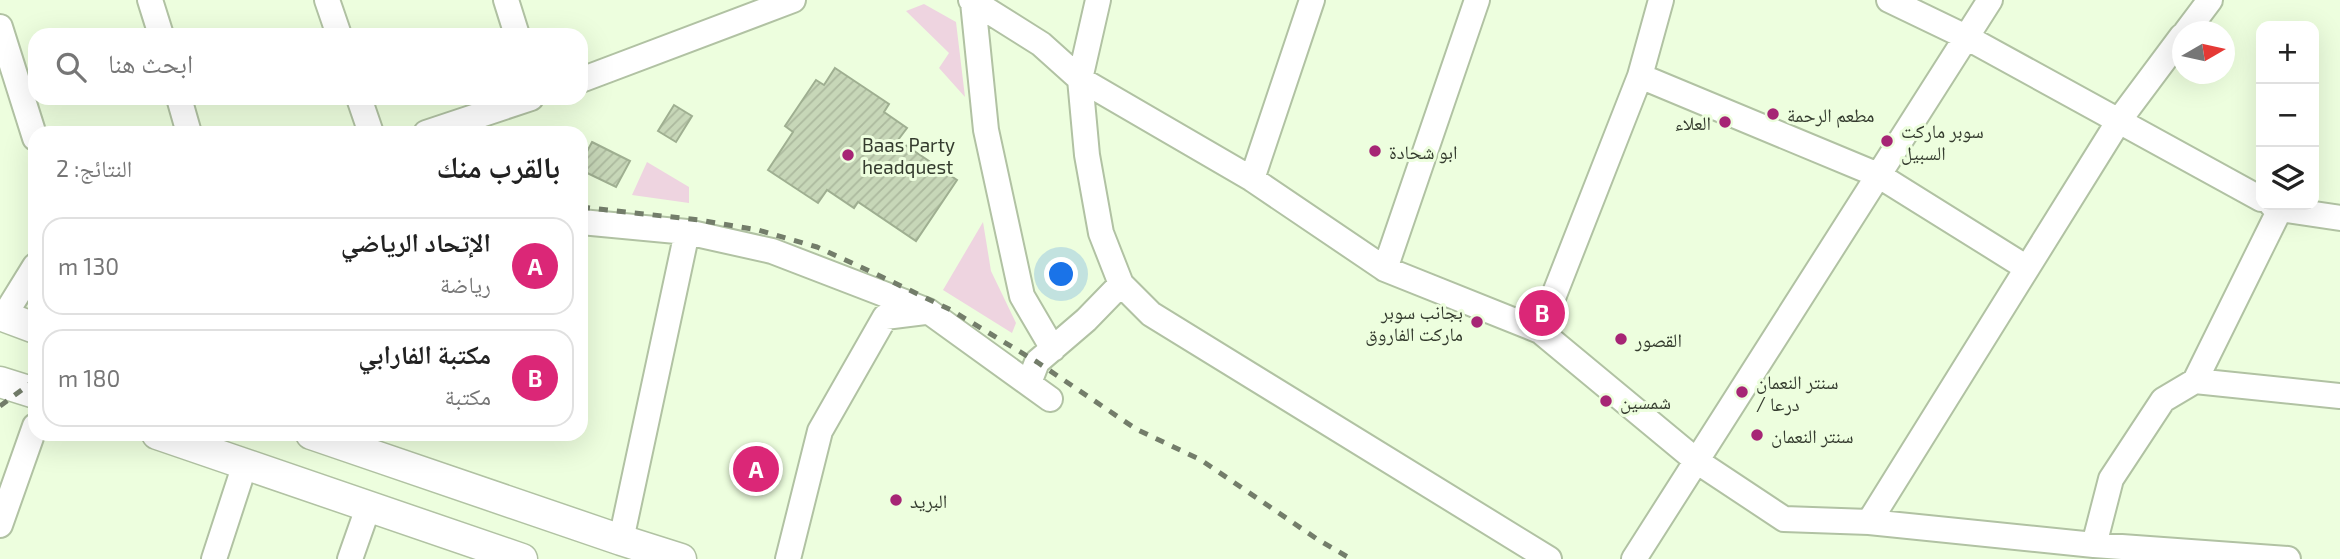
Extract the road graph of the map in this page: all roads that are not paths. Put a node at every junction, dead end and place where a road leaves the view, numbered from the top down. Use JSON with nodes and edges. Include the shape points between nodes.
{"nodes":[{"id":1,"x":150,"y":0,"type":"edge"},
{"id":2,"x":327,"y":0,"type":"edge"},
{"id":3,"x":506,"y":0,"type":"edge"},
{"id":4,"x":793,"y":0,"type":"edge"},
{"id":5,"x":1098,"y":0,"type":"edge"},
{"id":6,"x":1312,"y":0,"type":"edge"},
{"id":7,"x":1477,"y":0,"type":"edge"},
{"id":8,"x":1661,"y":0,"type":"edge"},
{"id":9,"x":1889,"y":0,"type":"edge"},
{"id":10,"x":1990,"y":0,"type":"edge"},
{"id":11,"x":2210,"y":0,"type":"edge"},
{"id":12,"x":972,"y":1,"type":"edge"},
{"id":13,"x":2194,"y":21,"type":"edge"},
{"id":14,"x":0,"y":27,"type":"edge"},
{"id":15,"x":159,"y":28,"type":"edge"},
{"id":16,"x":337,"y":28,"type":"edge"},
{"id":17,"x":515,"y":28,"type":"edge"},
{"id":18,"x":1966,"y":37,"type":"junction"},
{"id":19,"x":2172,"y":50,"type":"edge"},
{"id":20,"x":1640,"y":76,"type":"junction"},
{"id":21,"x":588,"y":77,"type":"edge"},
{"id":22,"x":1080,"y":79,"type":"junction"},
{"id":23,"x":181,"y":105,"type":"edge"},
{"id":24,"x":361,"y":105,"type":"edge"},
{"id":25,"x":510,"y":105,"type":"edge"},
{"id":26,"x":2120,"y":120,"type":"junction"},
{"id":27,"x":31,"y":126,"type":"edge"},
{"id":28,"x":188,"y":126,"type":"edge"},
{"id":29,"x":369,"y":126,"type":"edge"},
{"id":30,"x":447,"y":126,"type":"edge"},
{"id":31,"x":1878,"y":175,"type":"junction"},
{"id":32,"x":1252,"y":179,"type":"junction"},
{"id":33,"x":2256,"y":196,"type":"edge"},
{"id":34,"x":2268,"y":210,"type":"edge"},
{"id":35,"x":2301,"y":210,"type":"edge"},
{"id":36,"x":2340,"y":218,"type":"edge"},
{"id":37,"x":588,"y":223,"type":"edge"},
{"id":38,"x":687,"y":232,"type":"junction"},
{"id":39,"x":2027,"y":268,"type":"junction"},
{"id":40,"x":1385,"y":269,"type":"junction"},
{"id":41,"x":28,"y":276,"type":"edge"},
{"id":42,"x":1121,"y":284,"type":"junction"},
{"id":43,"x":928,"y":311,"type":"junction"},
{"id":44,"x":2,"y":315,"type":"edge"},
{"id":45,"x":28,"y":325,"type":"edge"},
{"id":46,"x":1540,"y":331,"type":"junction"},
{"id":47,"x":1053,"y":349,"type":"junction"},
{"id":48,"x":2195,"y":381,"type":"junction"},
{"id":49,"x":0,"y":382,"type":"edge"},
{"id":50,"x":1029,"y":383,"type":"junction"},
{"id":51,"x":28,"y":391,"type":"edge"},
{"id":52,"x":2340,"y":396,"type":"edge"},
{"id":53,"x":1050,"y":399,"type":"dead end"},
{"id":54,"x":30,"y":441,"type":"edge"},
{"id":55,"x":178,"y":441,"type":"edge"},
{"id":56,"x":331,"y":441,"type":"edge"},
{"id":57,"x":1698,"y":462,"type":"junction"},
{"id":58,"x":245,"y":464,"type":"junction"},
{"id":59,"x":369,"y":505,"type":"junction"},
{"id":60,"x":1869,"y":522,"type":"junction"},
{"id":61,"x":0,"y":525,"type":"edge"},
{"id":62,"x":621,"y":540,"type":"junction"},
{"id":63,"x":2094,"y":545,"type":"junction"},
{"id":64,"x":491,"y":554,"type":"edge"},
{"id":65,"x":214,"y":559,"type":"edge"},
{"id":66,"x":350,"y":559,"type":"edge"},
{"id":67,"x":522,"y":559,"type":"edge"},
{"id":68,"x":681,"y":559,"type":"edge"},
{"id":69,"x":788,"y":559,"type":"edge"},
{"id":70,"x":1549,"y":559,"type":"edge"},
{"id":71,"x":1633,"y":559,"type":"edge"},
{"id":72,"x":2277,"y":559,"type":"edge"}],
"edges":[{"from":1,"to":15,"type":"street"},
{"from":2,"to":16,"type":"street"},
{"from":3,"to":17,"type":"street"},
{"from":4,"to":21,"type":"street"},
{"from":5,"to":22,"type":"street"},
{"from":6,"to":32,"type":"street"},
{"from":7,"to":40,"type":"street"},
{"from":8,"to":20,"type":"street"},
{"from":9,"to":18,"type":"street"},
{"from":10,"to":18,"type":"street"},
{"from":11,"to":13,"type":"street"},
{"from":12,"to":22,"type":"street","via":[[1041,44]]},
{"from":12,"to":47,"type":"street","via":[[986,130],[1022,296]]},
{"from":14,"to":27,"type":"street"},
{"from":18,"to":26,"type":"street"},
{"from":18,"to":31,"type":"street"},
{"from":19,"to":26,"type":"street"},
{"from":20,"to":31,"type":"street"},
{"from":20,"to":46,"type":"street"},
{"from":22,"to":32,"type":"street"},
{"from":22,"to":42,"type":"street","via":[[1101,233]]},
{"from":23,"to":28,"type":"street"},
{"from":24,"to":29,"type":"street"},
{"from":25,"to":30,"type":"street"},
{"from":26,"to":33,"type":"street"},
{"from":26,"to":39,"type":"street"},
{"from":31,"to":39,"type":"street"},
{"from":31,"to":57,"type":"street"},
{"from":32,"to":40,"type":"street"},
{"from":34,"to":48,"type":"street"},
{"from":35,"to":36,"type":"street"},
{"from":37,"to":38,"type":"street"},
{"from":38,"to":43,"type":"street","via":[[772,251]]},
{"from":38,"to":62,"type":"street"},
{"from":39,"to":60,"type":"street"},
{"from":40,"to":46,"type":"street"},
{"from":41,"to":44,"type":"street"},
{"from":42,"to":47,"type":"street"},
{"from":42,"to":70,"type":"street","via":[[1151,314]]},
{"from":43,"to":50,"type":"street"},
{"from":43,"to":69,"type":"street","via":[[885,317],[820,431]]},
{"from":44,"to":45,"type":"main road"},
{"from":46,"to":57,"type":"street"},
{"from":47,"to":50,"type":"street","via":[[1037,362]]},
{"from":48,"to":52,"type":"street"},
{"from":48,"to":63,"type":"street","via":[[2163,400],[2111,479]]},
{"from":49,"to":51,"type":"main road"},
{"from":50,"to":53,"type":"street"},
{"from":54,"to":61,"type":"street"},
{"from":55,"to":58,"type":"main road"},
{"from":56,"to":62,"type":"main road"},
{"from":57,"to":60,"type":"street","via":[[1784,519]]},
{"from":57,"to":71,"type":"street"},
{"from":58,"to":59,"type":"main road"},
{"from":58,"to":65,"type":"street"},
{"from":59,"to":64,"type":"main road"},
{"from":59,"to":66,"type":"street"},
{"from":60,"to":63,"type":"street"},
{"from":62,"to":68,"type":"main road"},
{"from":63,"to":72,"type":"street"},
{"from":64,"to":67,"type":"main road"}]}
